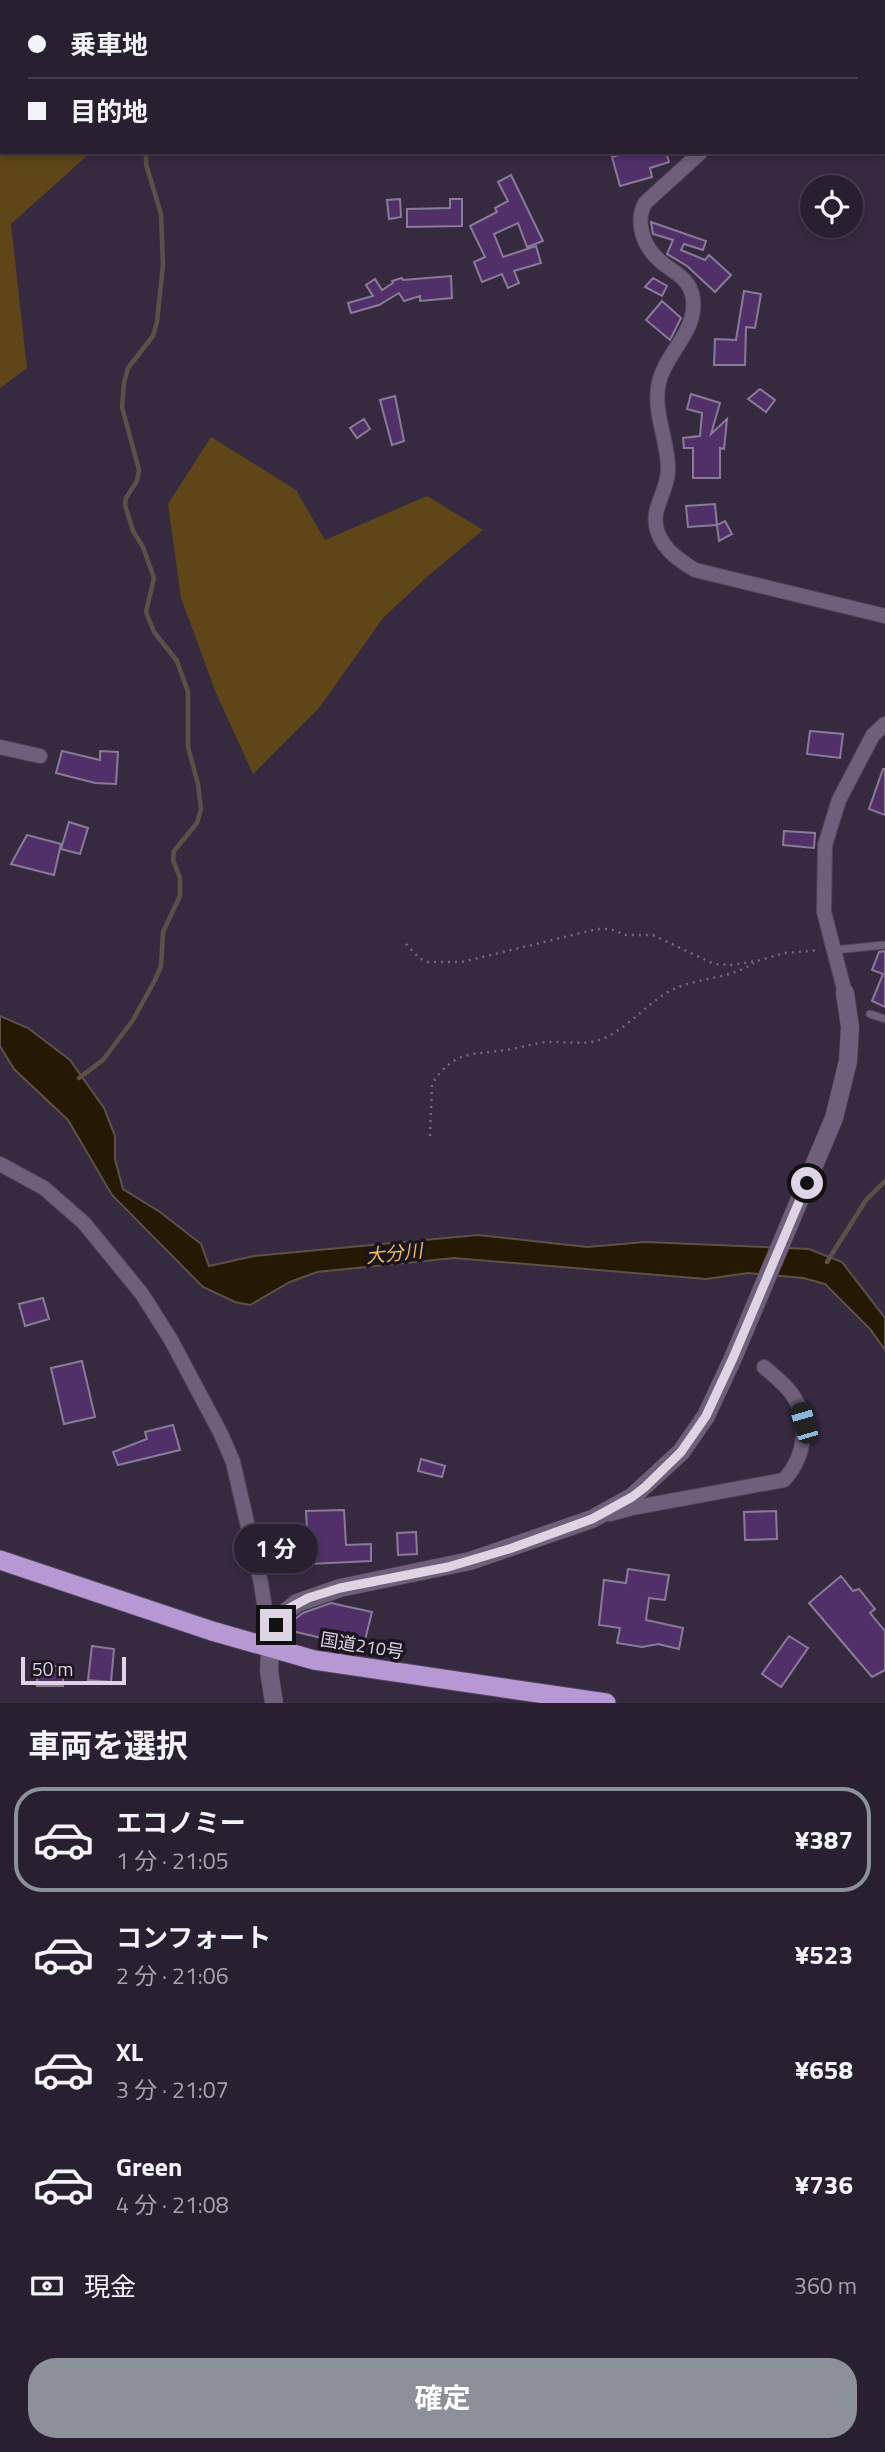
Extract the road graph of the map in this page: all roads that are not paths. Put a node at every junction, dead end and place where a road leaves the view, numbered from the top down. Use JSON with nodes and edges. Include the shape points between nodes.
{"nodes":[{"id":1,"x":699,"y":154,"type":"edge"},
{"id":2,"x":885,"y":616,"type":"edge"},
{"id":3,"x":885,"y":724,"type":"edge"},
{"id":4,"x":0,"y":747,"type":"edge"},
{"id":5,"x":40,"y":756,"type":"dead end"},
{"id":6,"x":885,"y":945,"type":"edge"},
{"id":7,"x":834,"y":950,"type":"junction"},
{"id":8,"x":845,"y":993,"type":"joint"},
{"id":9,"x":870,"y":1014,"type":"dead end"},
{"id":10,"x":885,"y":1019,"type":"edge"},
{"id":11,"x":0,"y":1164,"type":"edge"},
{"id":12,"x":764,"y":1367,"type":"dead end"},
{"id":13,"x":592,"y":1519,"type":"junction"},
{"id":14,"x":0,"y":1560,"type":"edge"},
{"id":15,"x":270,"y":1647,"type":"junction"},
{"id":16,"x":274,"y":1703,"type":"edge"},
{"id":17,"x":606,"y":1703,"type":"edge"}],
"edges":[{"from":1,"to":2,"type":"street","via":[[640,212],[642,235],[652,252],[685,279],[693,298],[687,330],[659,381],[659,420],[668,469],[654,515],[659,536],[673,555],[695,570]]},
{"from":3,"to":7,"type":"street","via":[[873,735],[839,800],[825,845],[823,903]]},
{"from":4,"to":5,"type":"street"},
{"from":6,"to":7,"type":"lane"},
{"from":7,"to":8,"type":"street"},
{"from":8,"to":13,"type":"street","via":[[850,1027],[845,1080],[834,1118],[706,1416],[658,1476]]},
{"from":9,"to":10,"type":"lane"},
{"from":11,"to":15,"type":"street","via":[[44,1188],[84,1223],[166,1331],[233,1462],[261,1583]]},
{"from":12,"to":13,"type":"street","via":[[793,1395],[804,1423],[802,1445],[783,1480]]},
{"from":13,"to":15,"type":"street","via":[[470,1561],[340,1588],[301,1601],[282,1615]]},
{"from":14,"to":15,"type":"highway","name":"国道210号"},
{"from":15,"to":16,"type":"street"},
{"from":15,"to":17,"type":"highway","name":"国道210号","via":[[335,1664]]}]}
